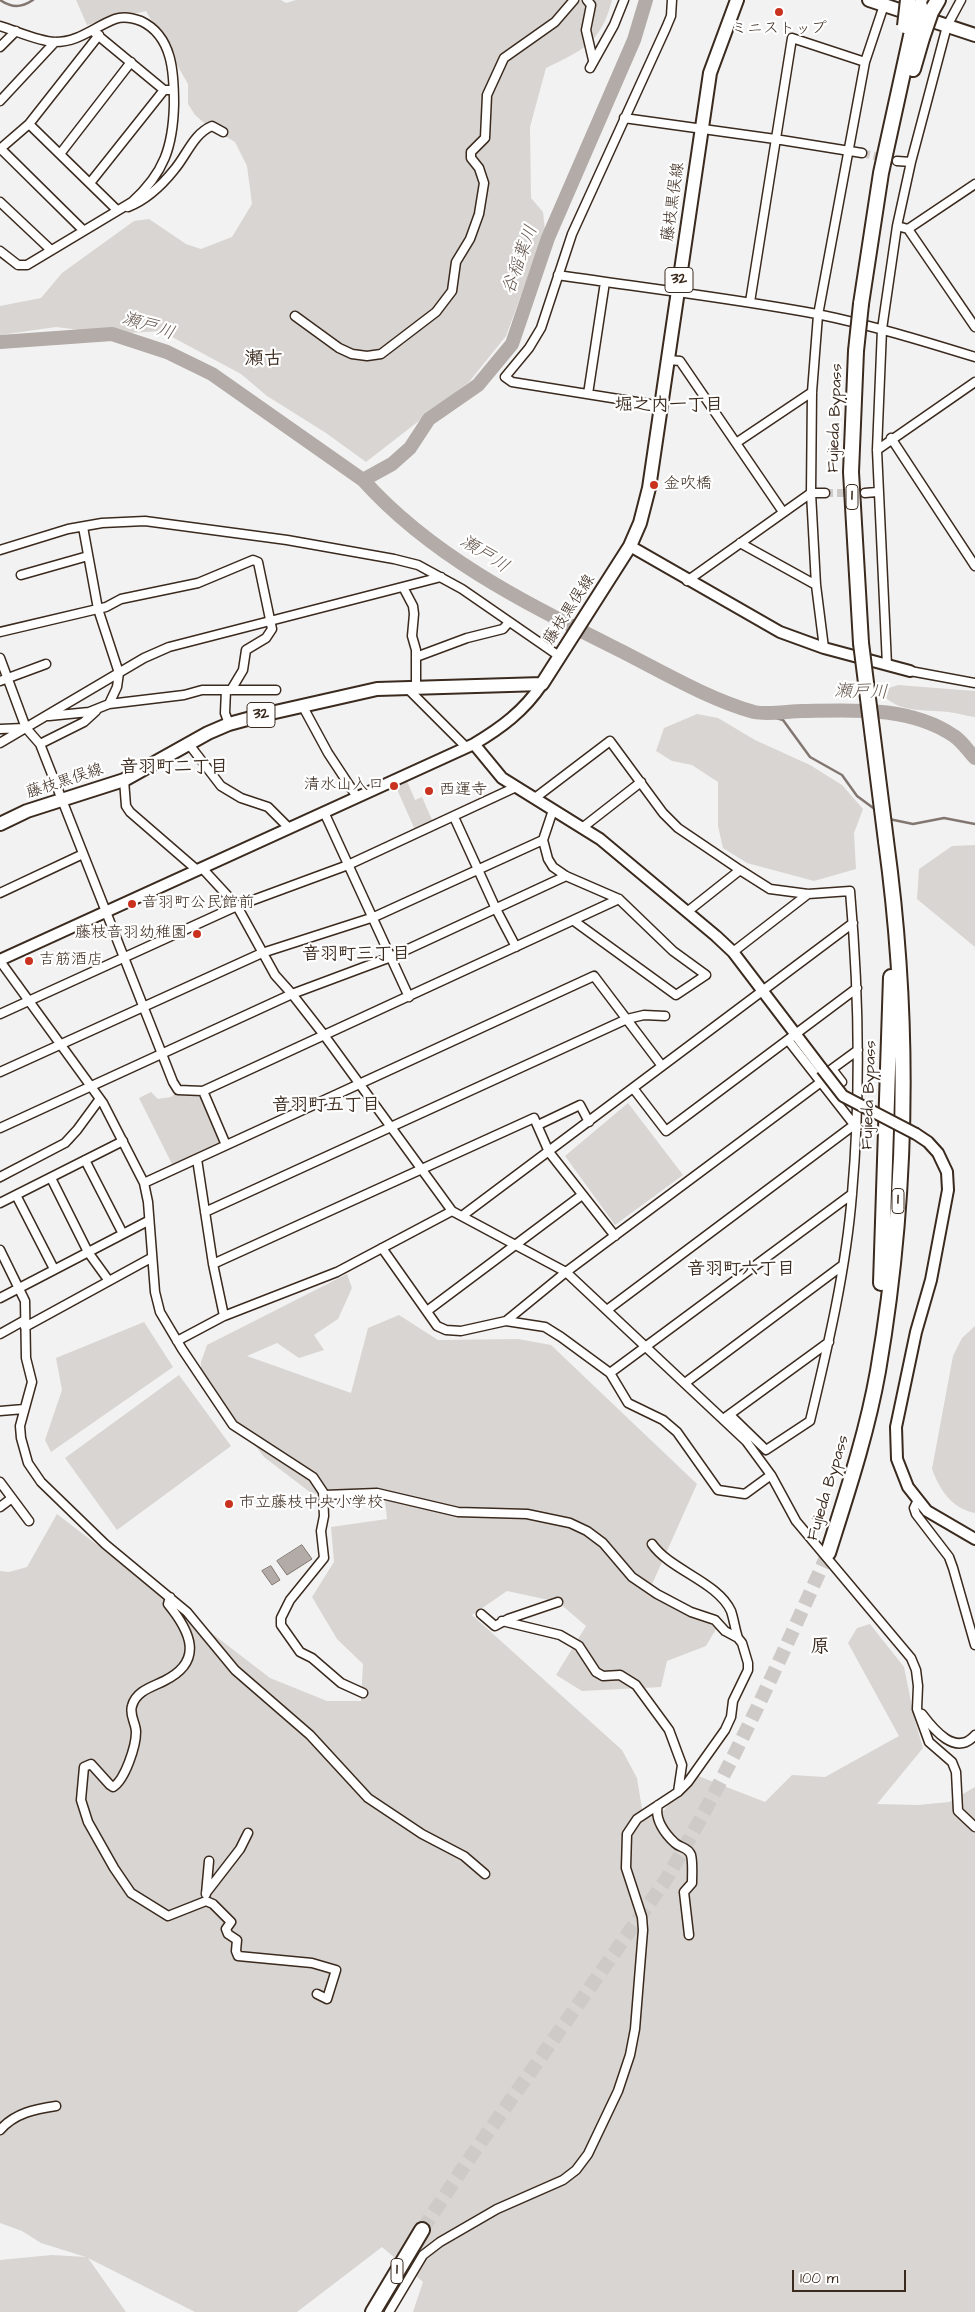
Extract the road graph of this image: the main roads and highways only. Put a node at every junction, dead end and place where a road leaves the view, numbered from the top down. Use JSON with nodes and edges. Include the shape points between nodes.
{"nodes":[{"id":1,"x":737,"y":0,"type":"edge"},
{"id":2,"x":869,"y":0,"type":"edge"},
{"id":3,"x":938,"y":0,"type":"edge"},
{"id":4,"x":920,"y":5,"type":"edge"},
{"id":5,"x":975,"y":35,"type":"edge"},
{"id":6,"x":0,"y":824,"type":"edge"},
{"id":7,"x":886,"y":841,"type":"junction"},
{"id":8,"x":422,"y":2230,"type":"tunnel mouth"},
{"id":9,"x":373,"y":2312,"type":"edge"}],
"edges":[{"from":1,"to":6,"type":"main road","name":"藤枝黒俣線","number":"32","via":[[713,60],[662,406],[640,523],[630,546],[542,684],[367,691],[302,705],[229,724],[188,743],[124,780],[27,811]]},
{"from":2,"to":5,"type":"main road"},
{"from":3,"to":4,"type":"highway","number":"1"},
{"from":4,"to":7,"type":"highway","name":"Fujieda Bypass","number":"1","bridge":true,"via":[[882,173],[856,351],[852,472],[861,643]]},
{"from":7,"to":7,"type":"highway","name":"Fujieda Bypass","number":"1","via":[[902,1018],[902,1121],[895,1235],[878,1372],[859,1451],[828,1553],[863,1419],[880,1306],[891,993]]},
{"from":8,"to":9,"type":"highway","number":"1"}]}
